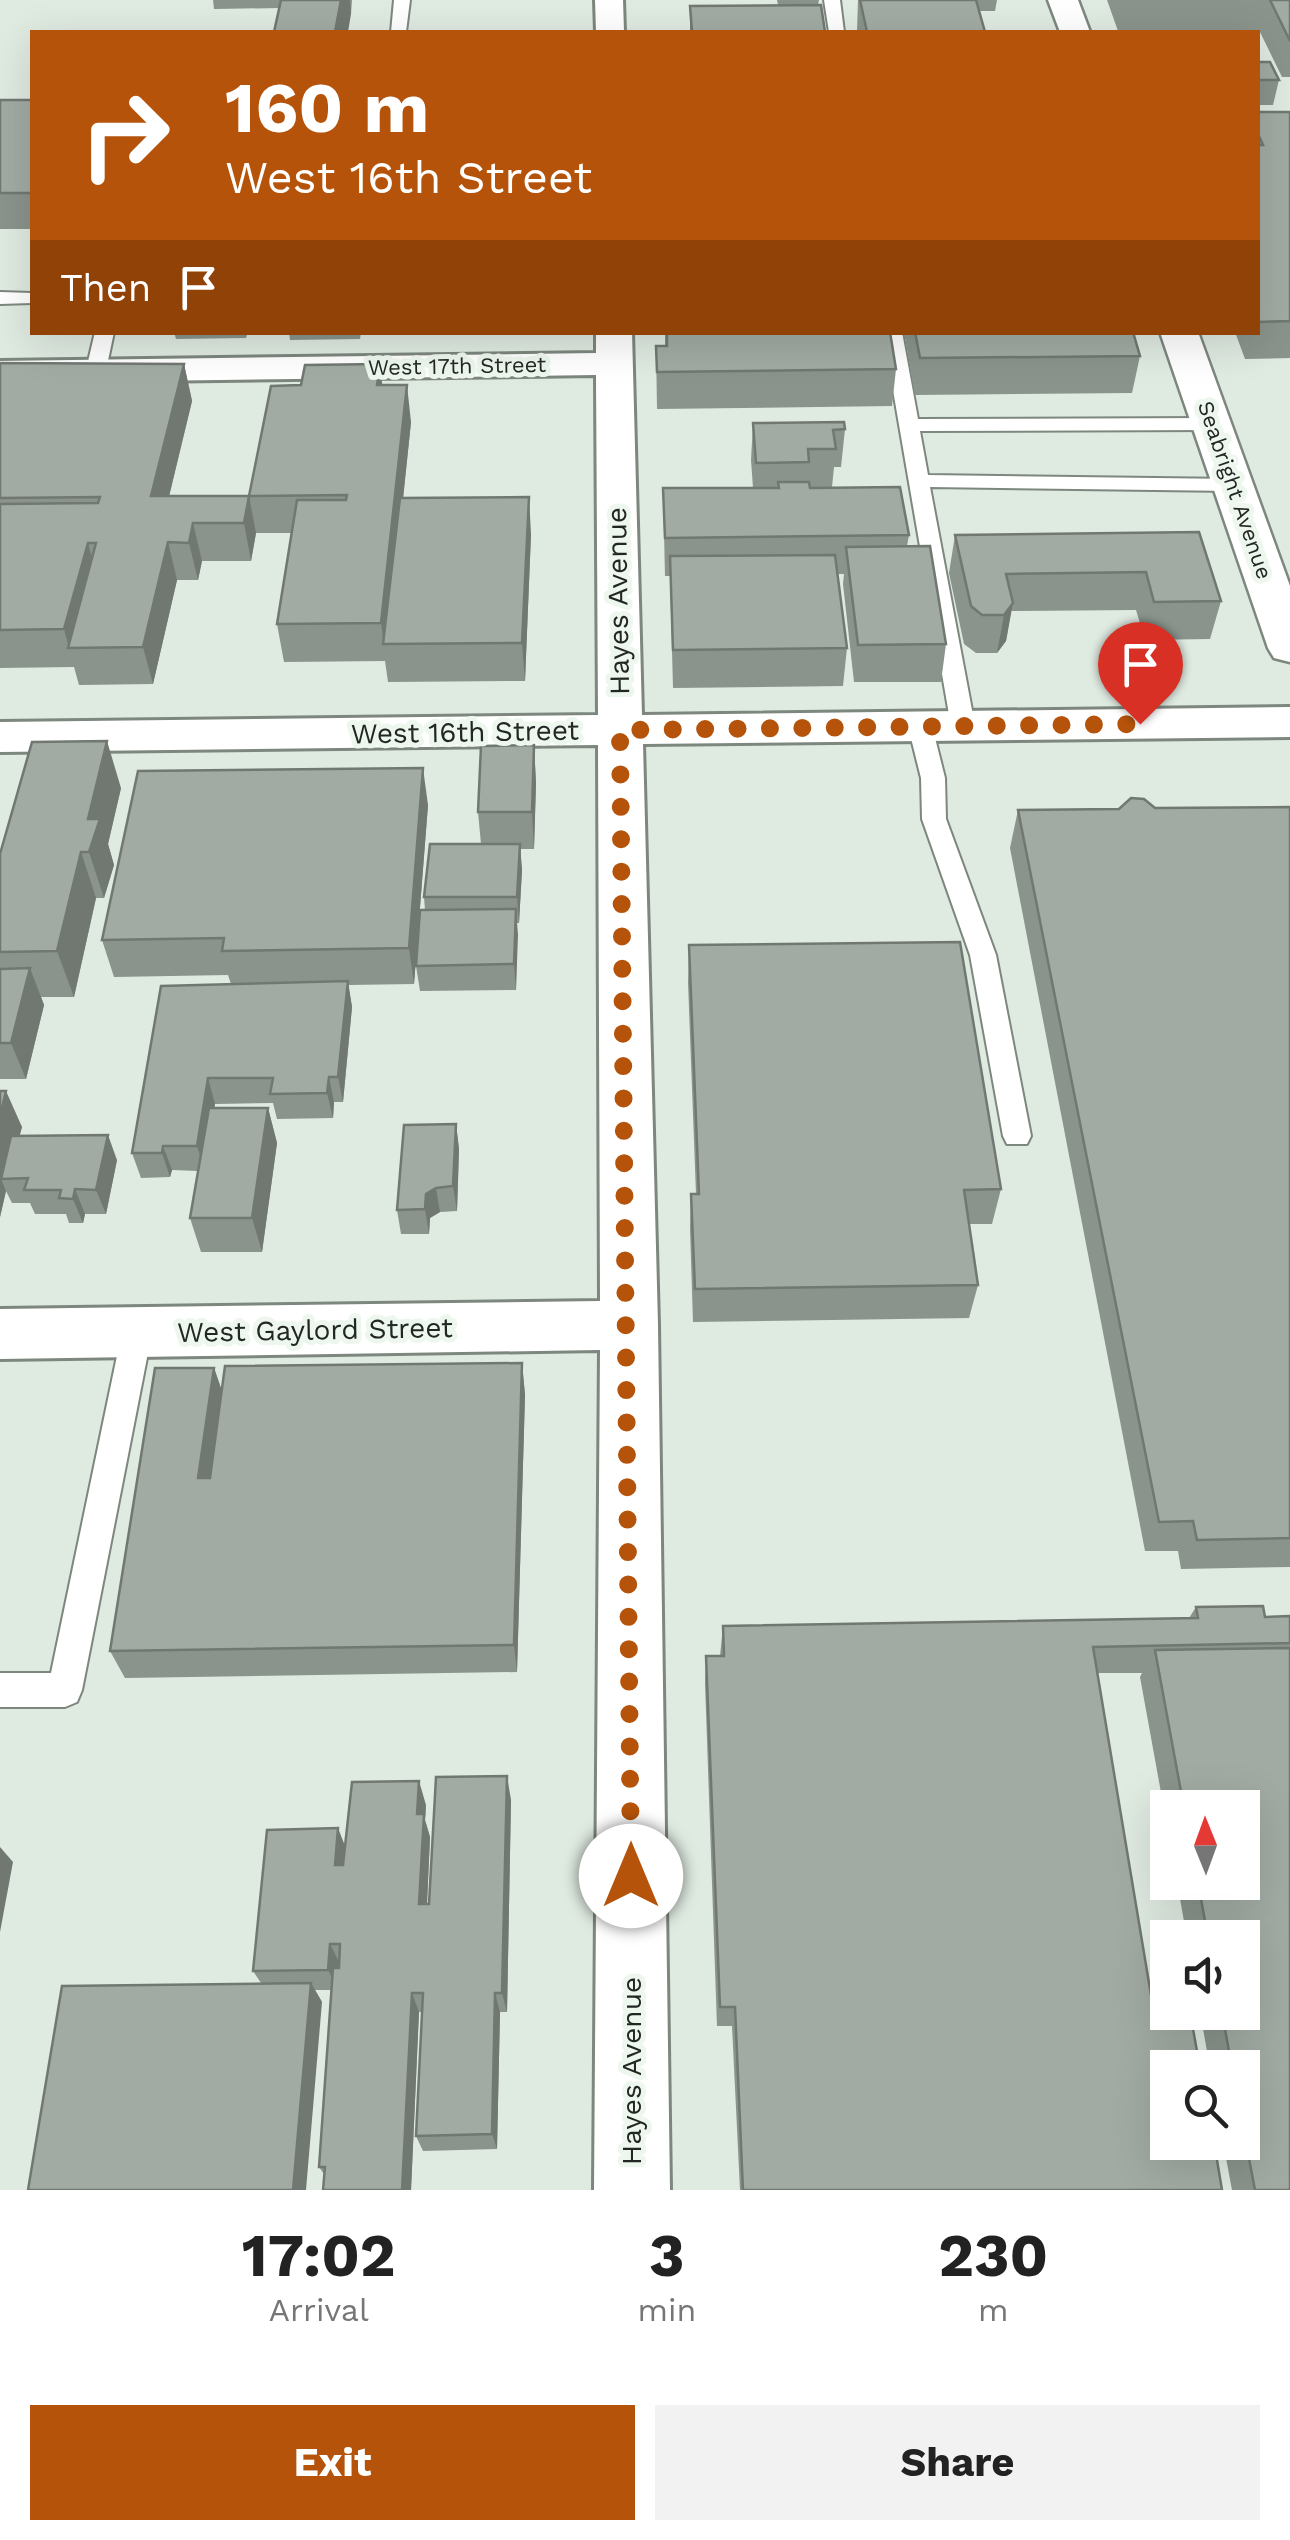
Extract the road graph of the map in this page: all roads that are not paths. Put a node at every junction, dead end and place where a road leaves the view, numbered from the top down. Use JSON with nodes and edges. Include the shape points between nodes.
{"nodes":[{"id":1,"x":402,"y":0,"type":"edge"},
{"id":2,"x":609,"y":0,"type":"edge"},
{"id":3,"x":832,"y":0,"type":"edge"},
{"id":4,"x":1063,"y":0,"type":"edge"},
{"id":5,"x":399,"y":30,"type":"edge"},
{"id":6,"x":610,"y":30,"type":"edge"},
{"id":7,"x":837,"y":30,"type":"edge"},
{"id":8,"x":1073,"y":30,"type":"edge"},
{"id":9,"x":0,"y":298,"type":"edge"},
{"id":10,"x":30,"y":298,"type":"edge"},
{"id":11,"x":104,"y":335,"type":"edge"},
{"id":12,"x":893,"y":335,"type":"edge"},
{"id":13,"x":1181,"y":335,"type":"edge"},
{"id":14,"x":614,"y":348,"type":"edge"},
{"id":15,"x":96,"y":370,"type":"junction"},
{"id":16,"x":0,"y":372,"type":"edge"},
{"id":17,"x":1212,"y":424,"type":"junction"},
{"id":18,"x":908,"y":425,"type":"junction"},
{"id":19,"x":918,"y":481,"type":"junction"},
{"id":20,"x":1234,"y":485,"type":"junction"},
{"id":21,"x":1290,"y":648,"type":"edge"},
{"id":22,"x":1290,"y":722,"type":"edge"},
{"id":23,"x":942,"y":726,"type":"junction"},
{"id":24,"x":620,"y":730,"type":"junction"},
{"id":25,"x":0,"y":737,"type":"edge"},
{"id":26,"x":1017,"y":1136,"type":"dead end"},
{"id":27,"x":629,"y":1325,"type":"junction"},
{"id":28,"x":137,"y":1332,"type":"junction"},
{"id":29,"x":0,"y":1334,"type":"edge"},
{"id":30,"x":0,"y":1690,"type":"edge"},
{"id":31,"x":632,"y":2190,"type":"edge"}],
"edges":[{"from":1,"to":5,"type":"lane"},
{"from":2,"to":6,"type":"street"},
{"from":3,"to":7,"type":"lane"},
{"from":4,"to":8,"type":"street"},
{"from":9,"to":10,"type":"lane"},
{"from":11,"to":15,"type":"lane"},
{"from":12,"to":18,"type":"lane"},
{"from":13,"to":17,"type":"street","name":"Seabright Avenue"},
{"from":14,"to":15,"type":"street","name":"West 17th Street"},
{"from":14,"to":24,"type":"street","name":"Hayes Avenue"},
{"from":15,"to":16,"type":"street","name":"West 17th Street"},
{"from":17,"to":18,"type":"lane"},
{"from":17,"to":20,"type":"street","name":"Seabright Avenue"},
{"from":18,"to":19,"type":"lane"},
{"from":19,"to":20,"type":"lane"},
{"from":19,"to":23,"type":"lane"},
{"from":20,"to":21,"type":"street","name":"Seabright Avenue"},
{"from":22,"to":23,"type":"street","name":"West 16th Street"},
{"from":23,"to":24,"type":"street","name":"West 16th Street"},
{"from":23,"to":26,"type":"lane","via":[[934,819],[983,955]]},
{"from":24,"to":25,"type":"street","name":"West 16th Street"},
{"from":24,"to":27,"type":"street","name":"Hayes Avenue"},
{"from":27,"to":28,"type":"street","name":"West Gaylord Street"},
{"from":27,"to":31,"type":"street","name":"Hayes Avenue"},
{"from":28,"to":29,"type":"street","name":"West Gaylord Street"},
{"from":28,"to":30,"type":"lane","via":[[65,1690]]}]}
